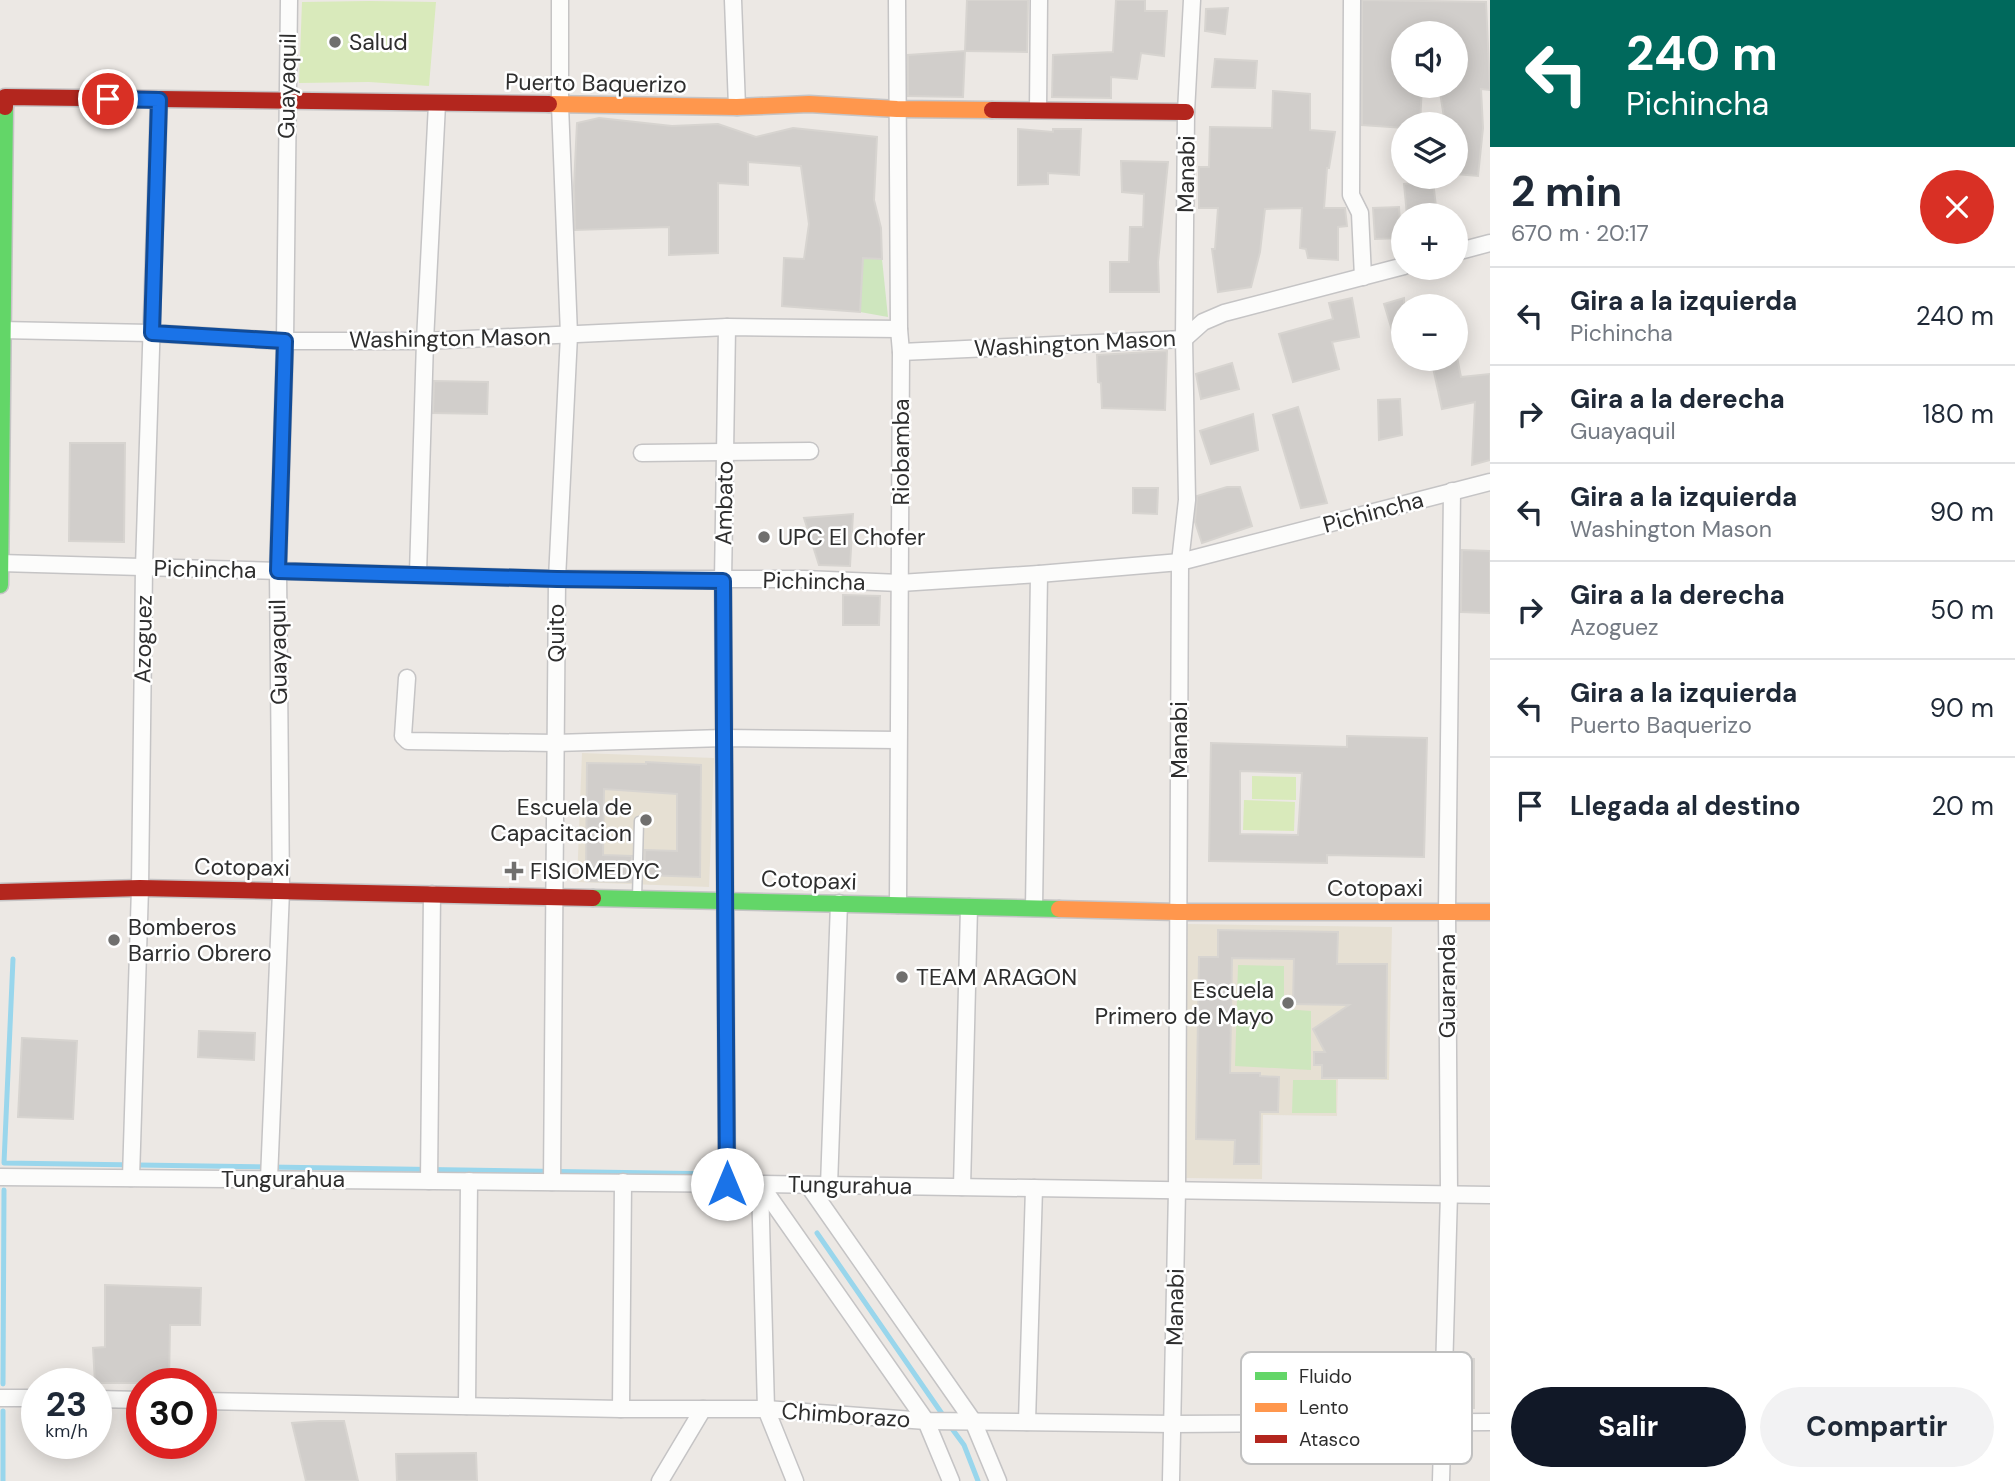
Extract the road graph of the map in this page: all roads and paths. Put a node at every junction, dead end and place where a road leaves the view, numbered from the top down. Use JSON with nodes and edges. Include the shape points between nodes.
{"nodes":[{"id":1,"x":289,"y":0,"type":"edge"},
{"id":2,"x":560,"y":0,"type":"edge"},
{"id":3,"x":733,"y":0,"type":"edge"},
{"id":4,"x":897,"y":0,"type":"edge"},
{"id":5,"x":1039,"y":0,"type":"edge"},
{"id":6,"x":1192,"y":0,"type":"edge"},
{"id":7,"x":1352,"y":0,"type":"edge"},
{"id":8,"x":159,"y":100,"type":"junction"},
{"id":9,"x":286,"y":101,"type":"junction"},
{"id":10,"x":437,"y":103,"type":"junction"},
{"id":11,"x":560,"y":105,"type":"junction"},
{"id":12,"x":737,"y":107,"type":"junction"},
{"id":13,"x":897,"y":109,"type":"junction"},
{"id":14,"x":1038,"y":110,"type":"junction"},
{"id":15,"x":1186,"y":112,"type":"junction"},
{"id":16,"x":1490,"y":243,"type":"edge"},
{"id":17,"x":1468,"y":249,"type":"edge"},
{"id":18,"x":1391,"y":269,"type":"edge"},
{"id":19,"x":1363,"y":277,"type":"junction"},
{"id":20,"x":727,"y":327,"type":"junction"},
{"id":21,"x":899,"y":329,"type":"junction"},
{"id":22,"x":1,"y":330,"type":"edge"},
{"id":23,"x":152,"y":333,"type":"junction"},
{"id":24,"x":569,"y":335,"type":"junction"},
{"id":25,"x":1184,"y":339,"type":"junction"},
{"id":26,"x":285,"y":341,"type":"junction"},
{"id":27,"x":425,"y":341,"type":"junction"},
{"id":28,"x":901,"y":352,"type":"junction"},
{"id":29,"x":810,"y":451,"type":"dead end"},
{"id":30,"x":725,"y":452,"type":"junction"},
{"id":31,"x":642,"y":453,"type":"dead end"},
{"id":32,"x":1490,"y":482,"type":"edge"},
{"id":33,"x":1452,"y":491,"type":"junction"},
{"id":34,"x":1180,"y":562,"type":"junction"},
{"id":35,"x":0,"y":563,"type":"edge"},
{"id":36,"x":144,"y":567,"type":"junction"},
{"id":37,"x":278,"y":571,"type":"junction"},
{"id":38,"x":418,"y":575,"type":"junction"},
{"id":39,"x":1039,"y":575,"type":"junction"},
{"id":40,"x":557,"y":579,"type":"junction"},
{"id":41,"x":723,"y":581,"type":"junction"},
{"id":42,"x":900,"y":583,"type":"junction"},
{"id":43,"x":0,"y":585,"type":"edge"},
{"id":44,"x":407,"y":678,"type":"dead end"},
{"id":45,"x":724,"y":738,"type":"junction"},
{"id":46,"x":898,"y":740,"type":"junction"},
{"id":47,"x":555,"y":743,"type":"junction"},
{"id":48,"x":639,"y":821,"type":"dead end"},
{"id":49,"x":140,"y":888,"type":"junction"},
{"id":50,"x":281,"y":891,"type":"junction"},
{"id":51,"x":0,"y":892,"type":"edge"},
{"id":52,"x":432,"y":894,"type":"junction"},
{"id":53,"x":554,"y":897,"type":"junction"},
{"id":54,"x":637,"y":898,"type":"junction"},
{"id":55,"x":726,"y":900,"type":"junction"},
{"id":56,"x":839,"y":903,"type":"junction"},
{"id":57,"x":898,"y":905,"type":"junction"},
{"id":58,"x":969,"y":906,"type":"junction"},
{"id":59,"x":1034,"y":908,"type":"junction"},
{"id":60,"x":1447,"y":911,"type":"junction"},
{"id":61,"x":1177,"y":912,"type":"junction"},
{"id":62,"x":1490,"y":912,"type":"edge"},
{"id":63,"x":0,"y":1177,"type":"edge"},
{"id":64,"x":131,"y":1177,"type":"junction"},
{"id":65,"x":269,"y":1178,"type":"junction"},
{"id":66,"x":429,"y":1180,"type":"junction"},
{"id":67,"x":469,"y":1181,"type":"junction"},
{"id":68,"x":552,"y":1181,"type":"junction"},
{"id":69,"x":623,"y":1182,"type":"junction"},
{"id":70,"x":727,"y":1183,"type":"junction"},
{"id":71,"x":760,"y":1184,"type":"junction"},
{"id":72,"x":808,"y":1185,"type":"junction"},
{"id":73,"x":829,"y":1186,"type":"junction"},
{"id":74,"x":962,"y":1186,"type":"junction"},
{"id":75,"x":1034,"y":1188,"type":"junction"},
{"id":76,"x":1177,"y":1190,"type":"junction"},
{"id":77,"x":1449,"y":1194,"type":"junction"},
{"id":78,"x":1490,"y":1195,"type":"edge"},
{"id":79,"x":1444,"y":1352,"type":"edge"},
{"id":80,"x":0,"y":1398,"type":"edge"},
{"id":81,"x":21,"y":1398,"type":"edge"},
{"id":82,"x":217,"y":1401,"type":"edge"},
{"id":83,"x":467,"y":1406,"type":"junction"},
{"id":84,"x":621,"y":1409,"type":"junction"},
{"id":85,"x":703,"y":1409,"type":"junction"},
{"id":86,"x":766,"y":1409,"type":"junction"},
{"id":87,"x":930,"y":1421,"type":"junction"},
{"id":88,"x":969,"y":1421,"type":"junction"},
{"id":89,"x":1027,"y":1422,"type":"junction"},
{"id":90,"x":1472,"y":1422,"type":"edge"},
{"id":91,"x":1490,"y":1422,"type":"edge"},
{"id":92,"x":1241,"y":1423,"type":"edge"},
{"id":93,"x":1173,"y":1424,"type":"junction"},
{"id":94,"x":660,"y":1481,"type":"edge"},
{"id":95,"x":794,"y":1481,"type":"edge"},
{"id":96,"x":951,"y":1481,"type":"edge"},
{"id":97,"x":998,"y":1481,"type":"edge"},
{"id":98,"x":1171,"y":1481,"type":"edge"}],
"edges":[{"from":1,"to":9,"type":"street","name":"Guayaquil"},
{"from":2,"to":11,"type":"street","name":"Quito"},
{"from":3,"to":12,"type":"street"},
{"from":4,"to":13,"type":"street","name":"Riobamba"},
{"from":5,"to":14,"type":"street"},
{"from":6,"to":15,"type":"street","name":"Manabi"},
{"from":7,"to":19,"type":"street","via":[[1351,195],[1360,213]]},
{"from":8,"to":9,"type":"street","name":"Puerto Baquerizo"},
{"from":8,"to":22,"type":"street","name":"Puerto Baquerizo","via":[[5,97]]},
{"from":8,"to":23,"type":"street","name":"Azoguez"},
{"from":9,"to":10,"type":"street","name":"Puerto Baquerizo"},
{"from":9,"to":26,"type":"street","name":"Guayaquil"},
{"from":10,"to":11,"type":"street","name":"Puerto Baquerizo"},
{"from":10,"to":27,"type":"street"},
{"from":11,"to":12,"type":"street","name":"Puerto Baquerizo"},
{"from":11,"to":24,"type":"street","name":"Quito"},
{"from":12,"to":13,"type":"street","name":"Puerto Baquerizo","via":[[809,104]]},
{"from":13,"to":14,"type":"street","name":"Puerto Baquerizo"},
{"from":13,"to":21,"type":"street","name":"Riobamba"},
{"from":14,"to":15,"type":"street","name":"Puerto Baquerizo"},
{"from":15,"to":25,"type":"street","name":"Manabi"},
{"from":16,"to":17,"type":"street"},
{"from":18,"to":19,"type":"street","name":"Washington Mason"},
{"from":19,"to":25,"type":"street","name":"Washington Mason","via":[[1224,313],[1202,322]]},
{"from":20,"to":21,"type":"street","name":"Washington Mason"},
{"from":20,"to":24,"type":"street","name":"Washington Mason"},
{"from":20,"to":30,"type":"street","name":"Ambato"},
{"from":21,"to":28,"type":"street","name":"Riobamba"},
{"from":22,"to":23,"type":"street","name":"Washington Mason"},
{"from":22,"to":35,"type":"street"},
{"from":23,"to":26,"type":"street","name":"Washington Mason"},
{"from":23,"to":36,"type":"street","name":"Azoguez"},
{"from":24,"to":27,"type":"street","name":"Washington Mason"},
{"from":24,"to":40,"type":"street","name":"Quito"},
{"from":25,"to":28,"type":"street","name":"Washington Mason"},
{"from":25,"to":34,"type":"street","name":"Manabi","via":[[1187,500]]},
{"from":26,"to":27,"type":"street","name":"Washington Mason"},
{"from":26,"to":37,"type":"street","name":"Guayaquil"},
{"from":27,"to":38,"type":"street"},
{"from":28,"to":42,"type":"street","name":"Riobamba"},
{"from":29,"to":30,"type":"street"},
{"from":30,"to":31,"type":"street"},
{"from":30,"to":41,"type":"street","name":"Ambato"},
{"from":32,"to":33,"type":"street","name":"Pichincha"},
{"from":33,"to":34,"type":"street","name":"Pichincha"},
{"from":33,"to":60,"type":"street","name":"Guaranda"},
{"from":34,"to":39,"type":"street","name":"Pichincha"},
{"from":34,"to":61,"type":"street","name":"Manabi"},
{"from":35,"to":36,"type":"street","name":"Pichincha"},
{"from":35,"to":43,"type":"street"},
{"from":36,"to":37,"type":"street","name":"Pichincha"},
{"from":36,"to":49,"type":"street","name":"Azoguez"},
{"from":37,"to":38,"type":"street","name":"Pichincha"},
{"from":37,"to":50,"type":"street","name":"Guayaquil"},
{"from":38,"to":40,"type":"street","name":"Pichincha"},
{"from":39,"to":42,"type":"street","name":"Pichincha"},
{"from":39,"to":59,"type":"street"},
{"from":40,"to":41,"type":"street","name":"Pichincha"},
{"from":40,"to":47,"type":"street","name":"Quito"},
{"from":41,"to":42,"type":"street","name":"Pichincha"},
{"from":41,"to":45,"type":"street","name":"Ambato"},
{"from":42,"to":46,"type":"street","name":"Riobamba"},
{"from":44,"to":47,"type":"street","via":[[403,736],[408,741]]},
{"from":45,"to":46,"type":"street"},
{"from":45,"to":47,"type":"street"},
{"from":45,"to":55,"type":"street","name":"Ambato"},
{"from":46,"to":57,"type":"street","name":"Riobamba"},
{"from":47,"to":53,"type":"street","name":"Quito"},
{"from":48,"to":54,"type":"lane"},
{"from":49,"to":50,"type":"street","name":"Cotopaxi"},
{"from":49,"to":51,"type":"street","name":"Cotopaxi"},
{"from":49,"to":64,"type":"street","name":"Azoguez"},
{"from":50,"to":52,"type":"street","name":"Cotopaxi"},
{"from":50,"to":65,"type":"street","name":"Guayaquil"},
{"from":52,"to":53,"type":"street","name":"Cotopaxi"},
{"from":52,"to":66,"type":"street"},
{"from":53,"to":54,"type":"street","name":"Cotopaxi"},
{"from":53,"to":68,"type":"street","name":"Quito"},
{"from":54,"to":55,"type":"street","name":"Cotopaxi"},
{"from":55,"to":56,"type":"street","name":"Cotopaxi"},
{"from":55,"to":70,"type":"street","name":"Ambato"},
{"from":56,"to":57,"type":"street","name":"Cotopaxi"},
{"from":56,"to":73,"type":"street"},
{"from":57,"to":58,"type":"street","name":"Cotopaxi"},
{"from":58,"to":59,"type":"street","name":"Cotopaxi"},
{"from":58,"to":74,"type":"street"},
{"from":59,"to":61,"type":"street","name":"Cotopaxi"},
{"from":60,"to":61,"type":"street","name":"Cotopaxi"},
{"from":60,"to":62,"type":"street","name":"Cotopaxi"},
{"from":60,"to":77,"type":"street","name":"Guaranda"},
{"from":61,"to":76,"type":"street","name":"Manabi"},
{"from":63,"to":64,"type":"street","name":"Tungurahua"},
{"from":64,"to":65,"type":"street","name":"Tungurahua"},
{"from":65,"to":66,"type":"street","name":"Tungurahua"},
{"from":66,"to":67,"type":"street","name":"Tungurahua"},
{"from":67,"to":68,"type":"street","name":"Tungurahua"},
{"from":67,"to":83,"type":"street"},
{"from":68,"to":69,"type":"street","name":"Tungurahua"},
{"from":69,"to":70,"type":"street","name":"Tungurahua"},
{"from":69,"to":84,"type":"street"},
{"from":70,"to":71,"type":"street","name":"Tungurahua"},
{"from":71,"to":72,"type":"street","name":"Tungurahua"},
{"from":71,"to":86,"type":"street"},
{"from":71,"to":87,"type":"street"},
{"from":72,"to":73,"type":"street","name":"Tungurahua"},
{"from":72,"to":88,"type":"street"},
{"from":73,"to":74,"type":"street","name":"Tungurahua"},
{"from":74,"to":75,"type":"street","name":"Tungurahua"},
{"from":75,"to":76,"type":"street","name":"Tungurahua"},
{"from":75,"to":89,"type":"street"},
{"from":76,"to":77,"type":"street","name":"Tungurahua"},
{"from":76,"to":93,"type":"street","name":"Manabi"},
{"from":77,"to":78,"type":"street","name":"Tungurahua"},
{"from":77,"to":79,"type":"street","name":"Guaranda"},
{"from":80,"to":81,"type":"street"},
{"from":82,"to":83,"type":"street","name":"Chimborazo"},
{"from":83,"to":84,"type":"street","name":"Chimborazo"},
{"from":84,"to":85,"type":"street","name":"Chimborazo"},
{"from":85,"to":86,"type":"street","name":"Chimborazo"},
{"from":85,"to":94,"type":"street"},
{"from":86,"to":87,"type":"street","name":"Chimborazo"},
{"from":86,"to":95,"type":"street"},
{"from":87,"to":88,"type":"street","name":"Chimborazo"},
{"from":87,"to":96,"type":"street"},
{"from":88,"to":89,"type":"street","name":"Chimborazo"},
{"from":88,"to":97,"type":"street"},
{"from":89,"to":93,"type":"street","name":"Chimborazo"},
{"from":90,"to":91,"type":"street","name":"Chimborazo"},
{"from":92,"to":93,"type":"street","name":"Chimborazo"},
{"from":93,"to":98,"type":"street","name":"Manabi"}]}
